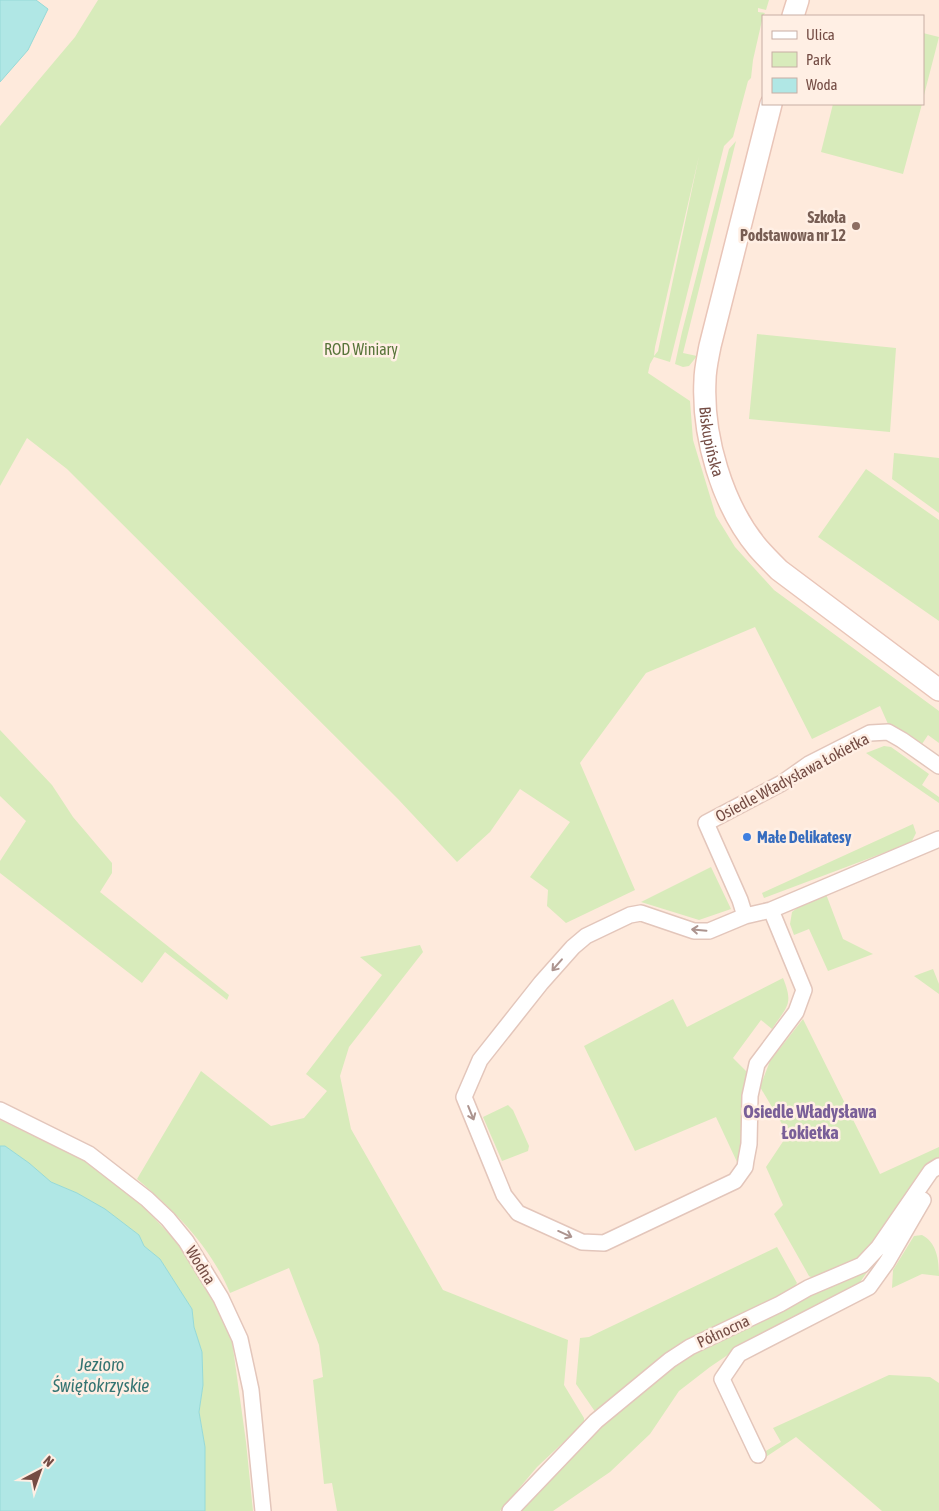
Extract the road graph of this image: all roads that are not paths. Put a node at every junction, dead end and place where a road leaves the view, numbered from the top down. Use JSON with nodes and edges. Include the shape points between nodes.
{"nodes":[{"id":1,"x":798,"y":0,"type":"edge"},
{"id":2,"x":794,"y":15,"type":"edge"},
{"id":3,"x":771,"y":105,"type":"edge"},
{"id":4,"x":939,"y":690,"type":"edge"},
{"id":5,"x":939,"y":766,"type":"edge"},
{"id":6,"x":939,"y":839,"type":"edge"},
{"id":7,"x":771,"y":910,"type":"junction"},
{"id":8,"x":745,"y":916,"type":"junction"},
{"id":9,"x":0,"y":1110,"type":"edge"},
{"id":10,"x":939,"y":1166,"type":"edge"},
{"id":11,"x":939,"y":1176,"type":"edge"},
{"id":12,"x":758,"y":1455,"type":"dead end"},
{"id":13,"x":263,"y":1511,"type":"edge"},
{"id":14,"x":510,"y":1511,"type":"edge"}],
"edges":[{"from":1,"to":2,"type":"street"},
{"from":3,"to":4,"type":"street","name":"Biskupińska","via":[[710,346],[705,380],[711,447],[722,485],[736,513],[757,546],[779,570]]},
{"from":5,"to":8,"type":"street","name":"Osiedle Władysława Łokietka","via":[[888,732],[870,733],[706,823]]},
{"from":6,"to":7,"type":"street"},
{"from":7,"to":8,"type":"street"},
{"from":8,"to":7,"type":"street","one_way":true,"via":[[709,931],[694,931],[641,913],[586,936],[541,983],[480,1060],[464,1097],[504,1195],[518,1213],[582,1242],[604,1243],[735,1180],[744,1167],[750,1144],[750,1096],[757,1064],[796,1012],[804,990]]},
{"from":9,"to":13,"type":"street","name":"Wodna","via":[[89,1154],[147,1200],[186,1241],[221,1298],[240,1339],[251,1390]]},
{"from":10,"to":14,"type":"street","name":"Północna","via":[[862,1265],[808,1288],[670,1360],[596,1421]]},
{"from":11,"to":12,"type":"street","via":[[869,1287],[739,1354],[722,1379]]}]}
